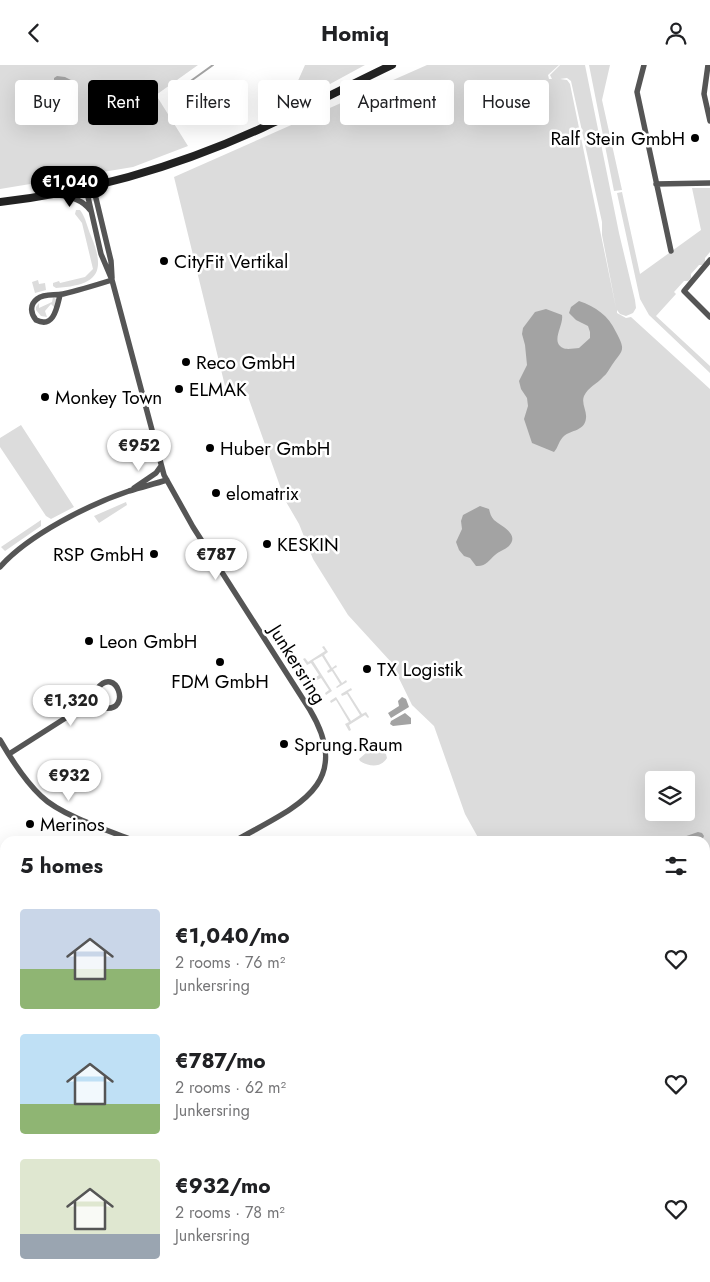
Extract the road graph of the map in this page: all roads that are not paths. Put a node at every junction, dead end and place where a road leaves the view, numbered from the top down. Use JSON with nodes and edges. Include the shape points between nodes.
{"nodes":[{"id":1,"x":392,"y":65,"type":"edge"},
{"id":2,"x":644,"y":65,"type":"edge"},
{"id":3,"x":708,"y":65,"type":"edge"},
{"id":4,"x":710,"y":121,"type":"edge"},
{"id":5,"x":710,"y":183,"type":"edge"},
{"id":6,"x":656,"y":184,"type":"junction"},
{"id":7,"x":94,"y":186,"type":"junction"},
{"id":8,"x":54,"y":195,"type":"junction"},
{"id":9,"x":0,"y":202,"type":"edge"},
{"id":10,"x":91,"y":212,"type":"junction"},
{"id":11,"x":671,"y":251,"type":"dead end"},
{"id":12,"x":710,"y":260,"type":"edge"},
{"id":13,"x":112,"y":280,"type":"junction"},
{"id":14,"x":60,"y":295,"type":"junction"},
{"id":15,"x":710,"y":317,"type":"edge"},
{"id":16,"x":161,"y":466,"type":"junction"},
{"id":17,"x":167,"y":480,"type":"junction"},
{"id":18,"x":131,"y":490,"type":"junction"},
{"id":19,"x":0,"y":567,"type":"edge"},
{"id":20,"x":89,"y":703,"type":"junction"},
{"id":21,"x":0,"y":740,"type":"edge"},
{"id":22,"x":9,"y":754,"type":"junction"},
{"id":23,"x":123,"y":836,"type":"edge"},
{"id":24,"x":244,"y":836,"type":"edge"}],
"edges":[{"from":1,"to":7,"type":"main road","via":[[233,140],[149,171]]},
{"from":2,"to":6,"type":"street","via":[[637,92]]},
{"from":3,"to":4,"type":"street","via":[[704,94]]},
{"from":5,"to":6,"type":"street"},
{"from":6,"to":11,"type":"street"},
{"from":7,"to":8,"type":"main road"},
{"from":7,"to":10,"type":"street","name":"Junkersring","via":[[88,197]]},
{"from":7,"to":13,"type":"street","name":"Junkersring","via":[[111,261]]},
{"from":8,"to":9,"type":"main road"},
{"from":8,"to":10,"type":"street","via":[[76,199]]},
{"from":10,"to":13,"type":"street","name":"Junkersring","via":[[101,254]]},
{"from":12,"to":15,"type":"street","via":[[684,291]]},
{"from":13,"to":14,"type":"street"},
{"from":13,"to":16,"type":"street","name":"Junkersring"},
{"from":14,"to":14,"type":"street","via":[[50,294],[36,300],[32,307],[36,320],[44,322],[52,318]]},
{"from":16,"to":17,"type":"street","name":"Junkersring"},
{"from":16,"to":18,"type":"street"},
{"from":17,"to":18,"type":"street"},
{"from":17,"to":24,"type":"street","name":"Junkersring","via":[[193,527],[313,716],[326,749],[323,771],[313,791],[297,805]]},
{"from":18,"to":19,"type":"street","via":[[86,509],[40,535],[12,554]]},
{"from":20,"to":20,"type":"street","via":[[104,708],[114,706],[120,697],[118,688],[113,683],[102,683]]},
{"from":20,"to":22,"type":"street"},
{"from":21,"to":22,"type":"street"},
{"from":22,"to":23,"type":"street","via":[[41,796],[55,807]]}]}
